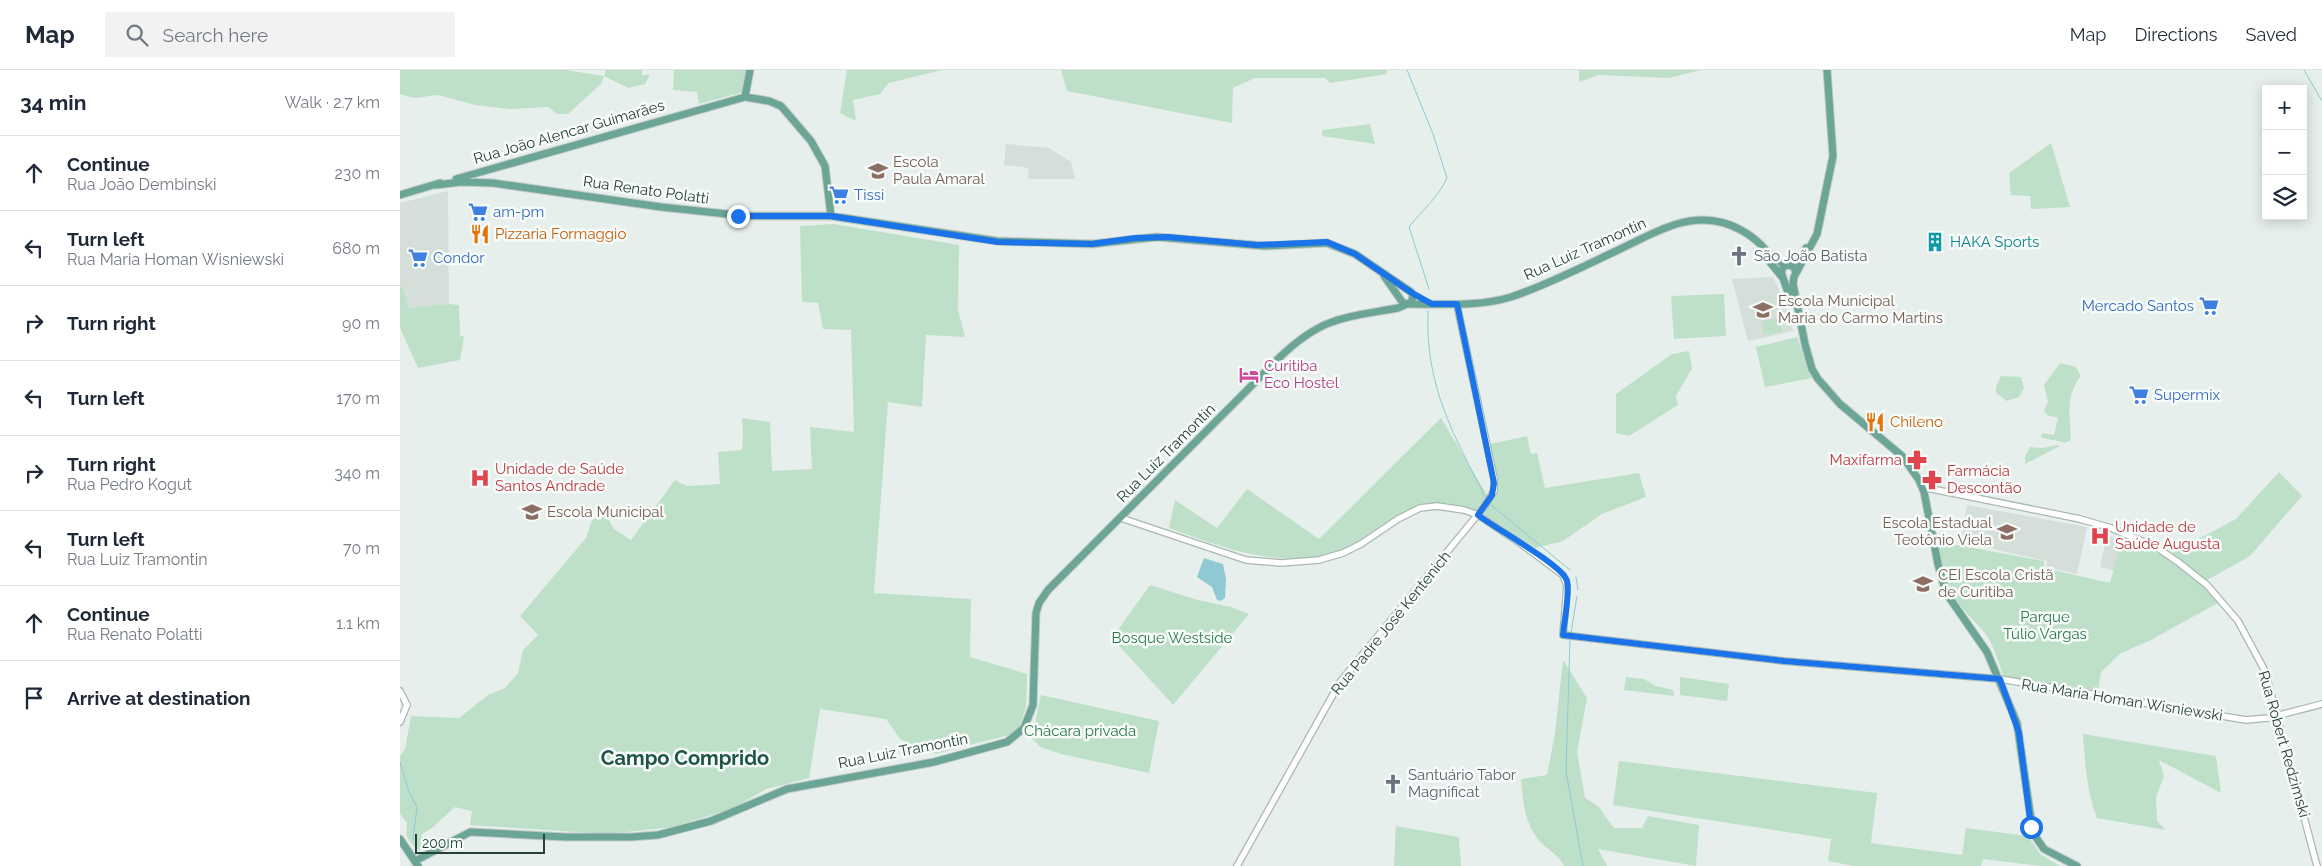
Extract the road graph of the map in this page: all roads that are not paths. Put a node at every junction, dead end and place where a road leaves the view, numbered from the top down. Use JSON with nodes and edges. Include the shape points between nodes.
{"nodes":[{"id":1,"x":750,"y":70,"type":"edge"},
{"id":2,"x":1827,"y":70,"type":"edge"},
{"id":3,"x":745,"y":98,"type":"junction"},
{"id":4,"x":498,"y":167,"type":"junction"},
{"id":5,"x":494,"y":183,"type":"junction"},
{"id":6,"x":436,"y":184,"type":"junction"},
{"id":7,"x":400,"y":195,"type":"edge"},
{"id":8,"x":1821,"y":212,"type":"junction"},
{"id":9,"x":831,"y":216,"type":"junction"},
{"id":10,"x":1747,"y":234,"type":"junction"},
{"id":11,"x":1787,"y":265,"type":"junction"},
{"id":12,"x":1381,"y":272,"type":"junction"},
{"id":13,"x":1795,"y":275,"type":"junction"},
{"id":14,"x":1782,"y":276,"type":"junction"},
{"id":15,"x":1412,"y":292,"type":"junction"},
{"id":16,"x":1404,"y":302,"type":"junction"},
{"id":17,"x":1432,"y":304,"type":"junction"},
{"id":18,"x":1457,"y":304,"type":"junction"},
{"id":19,"x":1805,"y":344,"type":"junction"},
{"id":20,"x":1922,"y":487,"type":"junction"},
{"id":21,"x":1478,"y":515,"type":"junction"},
{"id":22,"x":1121,"y":518,"type":"junction"},
{"id":23,"x":2000,"y":679,"type":"junction"},
{"id":24,"x":400,"y":691,"type":"edge"},
{"id":25,"x":2322,"y":704,"type":"edge"},
{"id":26,"x":2278,"y":716,"type":"junction"},
{"id":27,"x":400,"y":722,"type":"edge"},
{"id":28,"x":400,"y":838,"type":"edge"},
{"id":29,"x":417,"y":864,"type":"edge"},
{"id":30,"x":1237,"y":866,"type":"edge"},
{"id":31,"x":2078,"y":866,"type":"edge"},
{"id":32,"x":2317,"y":866,"type":"edge"}],
"edges":[{"from":1,"to":3,"type":"main road"},
{"from":2,"to":8,"type":"main road","via":[[1834,150]]},
{"from":3,"to":4,"type":"main road","name":"Rua João Alencar Guimarães"},
{"from":3,"to":9,"type":"main road","via":[[781,106],[810,141],[825,166]]},
{"from":4,"to":5,"type":"main road","via":[[494,172]]},
{"from":4,"to":6,"type":"main road","name":"Rua João Alencar Guimarães"},
{"from":5,"to":6,"type":"main road","name":"Rua Renato Polatti"},
{"from":5,"to":9,"type":"main road","name":"Rua Renato Polatti","via":[[738,216]]},
{"from":6,"to":7,"type":"main road","name":"Rua João Alencar Guimarães"},
{"from":8,"to":11,"type":"main road","via":[[1803,253]]},
{"from":8,"to":13,"type":"main road","via":[[1815,239]]},
{"from":9,"to":12,"type":"main road","name":"Rua Renato Polatti","via":[[998,242],[1092,244],[1168,237],[1265,246],[1320,242],[1348,250]]},
{"from":10,"to":11,"type":"main road","name":"Rua Luiz Tramontin","via":[[1775,260]]},
{"from":10,"to":14,"type":"main road","name":"Rua Luiz Tramontin"},
{"from":10,"to":18,"type":"main road","name":"Rua Luiz Tramontin","via":[[1721,222],[1684,222],[1520,294],[1492,301]]},
{"from":11,"to":13,"type":"main road","via":[[1794,267]]},
{"from":11,"to":14,"type":"main road","via":[[1781,270]]},
{"from":12,"to":15,"type":"main road","name":"Rua Renato Polatti"},
{"from":12,"to":16,"type":"main road","name":"Rua Renato Polatti"},
{"from":13,"to":14,"type":"main road","via":[[1788,280]]},
{"from":13,"to":19,"type":"main road","via":[[1794,291]]},
{"from":14,"to":19,"type":"main road"},
{"from":15,"to":16,"type":"main road","via":[[1413,299]]},
{"from":15,"to":16,"type":"main road","via":[[1402,292]]},
{"from":15,"to":17,"type":"main road","name":"Rua Luiz Tramontin"},
{"from":16,"to":17,"type":"main road","name":"Rua Luiz Tramontin"},
{"from":16,"to":22,"type":"main road","name":"Rua Luiz Tramontin","via":[[1388,310],[1332,320],[1302,337]]},
{"from":17,"to":18,"type":"main road","name":"Rua Luiz Tramontin"},
{"from":18,"to":21,"type":"street","name":"Rua Padre José Kentenich","via":[[1494,483],[1492,495]]},
{"from":19,"to":20,"type":"main road","via":[[1812,369],[1820,382],[1846,409],[1902,456]]},
{"from":20,"to":23,"type":"main road","via":[[1946,593],[1984,645]]},
{"from":20,"to":26,"type":"street","name":"Rua Robert Redzimski","via":[[2091,522],[2134,536],[2166,553],[2207,585],[2238,621],[2265,672]]},
{"from":21,"to":22,"type":"street","via":[[1446,507],[1420,508],[1342,554],[1281,564],[1246,560]]},
{"from":21,"to":23,"type":"street","name":"Rua Maria Homan Wisniewski","via":[[1550,563],[1565,578],[1563,635],[1784,661]]},
{"from":21,"to":30,"type":"street","name":"Rua Padre José Kentenich","via":[[1340,682]]},
{"from":22,"to":29,"type":"main road","name":"Rua Luiz Tramontin","via":[[1066,571],[1039,603],[1033,705],[1024,728],[1006,742],[934,762],[786,789],[711,822],[663,834],[575,837],[470,832]]},
{"from":23,"to":26,"type":"street","name":"Rua Maria Homan Wisniewski","via":[[2239,719]]},
{"from":23,"to":31,"type":"main road","via":[[2019,733],[2033,833],[2044,849]]},
{"from":24,"to":27,"type":"street","via":[[407,705]]},
{"from":25,"to":26,"type":"street","name":"Rua Maria Homan Wisniewski"},
{"from":26,"to":32,"type":"street","name":"Rua Robert Redzimski"},
{"from":28,"to":29,"type":"main road"}]}
